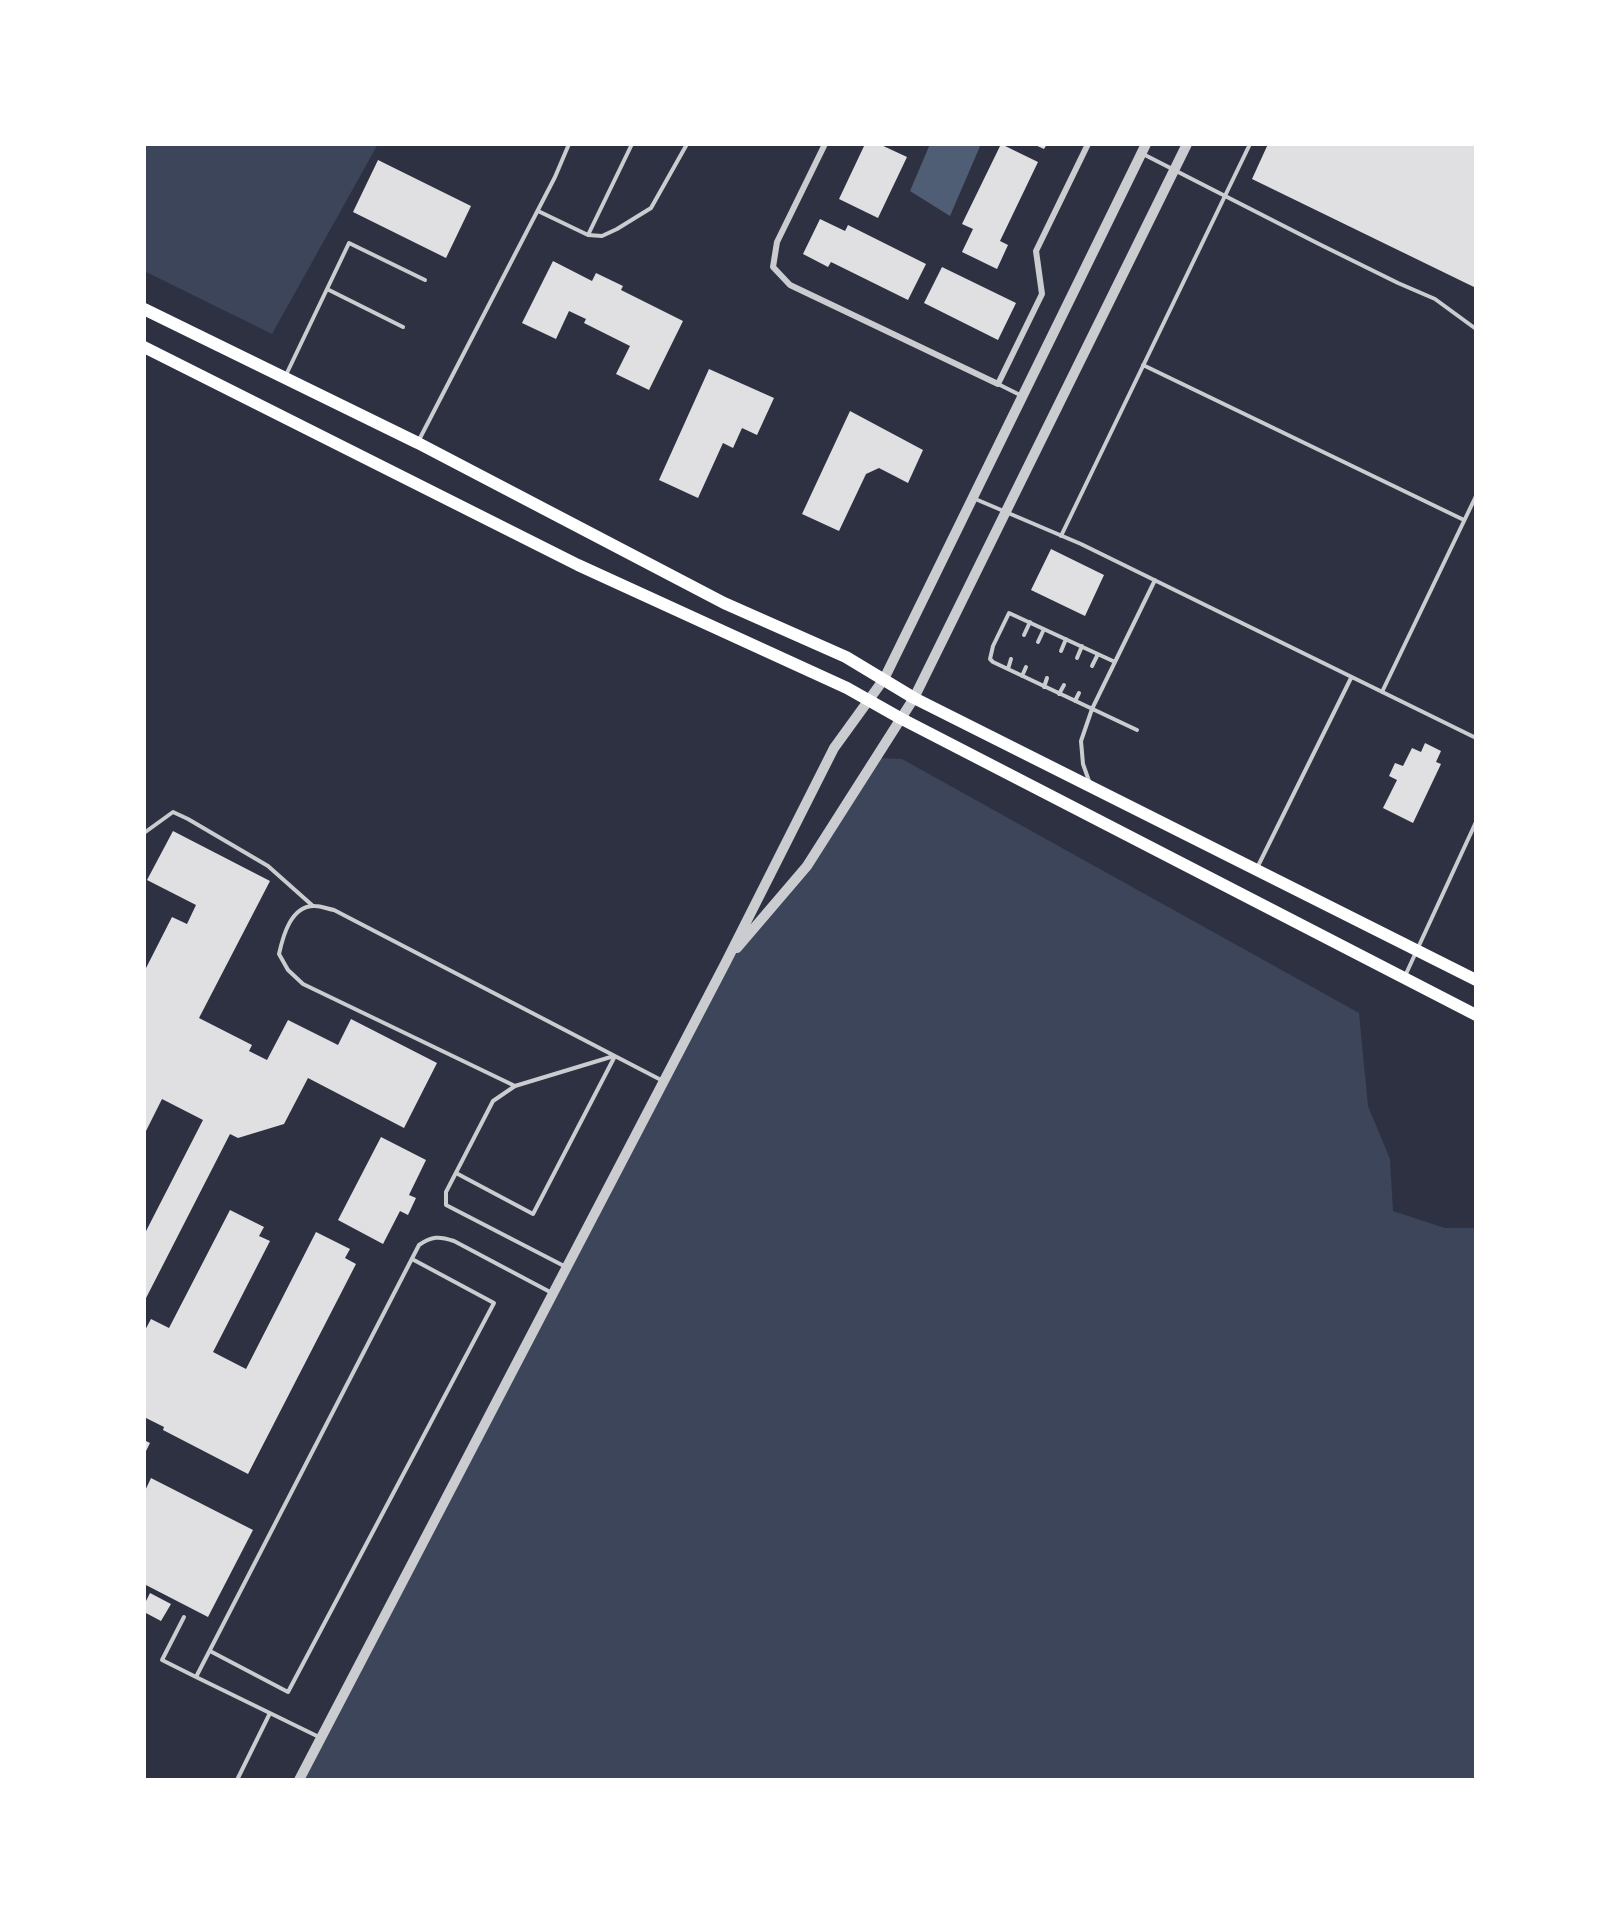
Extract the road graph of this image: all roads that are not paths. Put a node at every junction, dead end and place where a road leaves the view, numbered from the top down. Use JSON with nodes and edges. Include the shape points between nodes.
{"nodes":[{"id":1,"x":569,"y":144,"type":"edge"},
{"id":2,"x":632,"y":144,"type":"edge"},
{"id":3,"x":687,"y":144,"type":"edge"},
{"id":4,"x":825,"y":144,"type":"edge"},
{"id":5,"x":1088,"y":144,"type":"edge"},
{"id":6,"x":1187,"y":144,"type":"edge"},
{"id":7,"x":1250,"y":144,"type":"edge"},
{"id":8,"x":1143,"y":149,"type":"edge"},
{"id":9,"x":1175,"y":169,"type":"junction"},
{"id":10,"x":1224,"y":195,"type":"junction"},
{"id":11,"x":537,"y":211,"type":"junction"},
{"id":12,"x":588,"y":235,"type":"junction"},
{"id":13,"x":425,"y":280,"type":"dead end"},
{"id":14,"x":327,"y":289,"type":"junction"},
{"id":15,"x":144,"y":309,"type":"edge"},
{"id":16,"x":403,"y":327,"type":"dead end"},
{"id":17,"x":1476,"y":329,"type":"edge"},
{"id":18,"x":144,"y":347,"type":"edge"},
{"id":19,"x":1143,"y":365,"type":"junction"},
{"id":20,"x":284,"y":378,"type":"junction"},
{"id":21,"x":998,"y":384,"type":"junction"},
{"id":22,"x":1022,"y":396,"type":"junction"},
{"id":23,"x":418,"y":443,"type":"junction"},
{"id":24,"x":1476,"y":496,"type":"edge"},
{"id":25,"x":973,"y":498,"type":"junction"},
{"id":26,"x":1006,"y":512,"type":"junction"},
{"id":27,"x":1464,"y":520,"type":"junction"},
{"id":28,"x":1061,"y":536,"type":"junction"},
{"id":29,"x":1155,"y":580,"type":"junction"},
{"id":30,"x":1030,"y":622,"type":"junction"},
{"id":31,"x":1044,"y":629,"type":"junction"},
{"id":32,"x":1024,"y":635,"type":"dead end"},
{"id":33,"x":1066,"y":639,"type":"junction"},
{"id":34,"x":1038,"y":642,"type":"dead end"},
{"id":35,"x":1082,"y":646,"type":"junction"},
{"id":36,"x":1060,"y":651,"type":"dead end"},
{"id":37,"x":1098,"y":654,"type":"junction"},
{"id":38,"x":1077,"y":658,"type":"dead end"},
{"id":39,"x":1011,"y":659,"type":"dead end"},
{"id":40,"x":1114,"y":662,"type":"junction"},
{"id":41,"x":1092,"y":666,"type":"dead end"},
{"id":42,"x":1026,"y":667,"type":"dead end"},
{"id":43,"x":1008,"y":669,"type":"junction"},
{"id":44,"x":1022,"y":676,"type":"junction"},
{"id":45,"x":1047,"y":678,"type":"dead end"},
{"id":46,"x":1351,"y":678,"type":"junction"},
{"id":47,"x":884,"y":679,"type":"junction"},
{"id":48,"x":1064,"y":685,"type":"dead end"},
{"id":49,"x":1044,"y":687,"type":"junction"},
{"id":50,"x":1382,"y":692,"type":"junction"},
{"id":51,"x":1079,"y":693,"type":"dead end"},
{"id":52,"x":1059,"y":694,"type":"junction"},
{"id":53,"x":914,"y":698,"type":"junction"},
{"id":54,"x":868,"y":700,"type":"junction"},
{"id":55,"x":1075,"y":701,"type":"junction"},
{"id":56,"x":1092,"y":709,"type":"junction"},
{"id":57,"x":900,"y":718,"type":"junction"},
{"id":58,"x":1137,"y":730,"type":"dead end"},
{"id":59,"x":1476,"y":738,"type":"edge"},
{"id":60,"x":1091,"y":787,"type":"junction"},
{"id":61,"x":1476,"y":822,"type":"edge"},
{"id":62,"x":144,"y":833,"type":"edge"},
{"id":63,"x":1256,"y":870,"type":"junction"},
{"id":64,"x":313,"y":906,"type":"junction"},
{"id":65,"x":1416,"y":951,"type":"junction"},
{"id":66,"x":726,"y":962,"type":"junction"},
{"id":67,"x":1403,"y":979,"type":"junction"},
{"id":68,"x":1476,"y":980,"type":"edge"},
{"id":69,"x":1476,"y":1015,"type":"edge"},
{"id":70,"x":615,"y":1056,"type":"junction"},
{"id":71,"x":663,"y":1081,"type":"junction"},
{"id":72,"x":515,"y":1086,"type":"junction"},
{"id":73,"x":456,"y":1173,"type":"junction"},
{"id":74,"x":412,"y":1259,"type":"junction"},
{"id":75,"x":566,"y":1267,"type":"junction"},
{"id":76,"x":553,"y":1293,"type":"junction"},
{"id":77,"x":184,"y":1617,"type":"dead end"},
{"id":78,"x":210,"y":1651,"type":"junction"},
{"id":79,"x":196,"y":1677,"type":"junction"},
{"id":80,"x":270,"y":1713,"type":"junction"},
{"id":81,"x":321,"y":1738,"type":"junction"},
{"id":82,"x":237,"y":1780,"type":"edge"},
{"id":83,"x":299,"y":1780,"type":"edge"}],
"edges":[{"from":1,"to":11,"type":"lane"},
{"from":2,"to":12,"type":"lane"},
{"from":3,"to":12,"type":"lane","via":[[651,207],[602,236]]},
{"from":4,"to":21,"type":"street","via":[[777,242],[773,267],[790,285]]},
{"from":5,"to":21,"type":"street","via":[[1036,251],[1042,294]]},
{"from":6,"to":9,"type":"street"},
{"from":7,"to":10,"type":"lane"},
{"from":8,"to":9,"type":"lane"},
{"from":8,"to":22,"type":"street"},
{"from":9,"to":10,"type":"lane"},
{"from":9,"to":26,"type":"street"},
{"from":10,"to":17,"type":"lane","via":[[1436,299]]},
{"from":10,"to":19,"type":"lane"},
{"from":11,"to":12,"type":"lane"},
{"from":11,"to":23,"type":"lane"},
{"from":13,"to":14,"type":"lane","via":[[349,243]]},
{"from":14,"to":16,"type":"lane"},
{"from":14,"to":20,"type":"lane"},
{"from":15,"to":20,"type":"main road"},
{"from":18,"to":54,"type":"main road","via":[[578,565]]},
{"from":19,"to":27,"type":"lane"},
{"from":19,"to":28,"type":"lane"},
{"from":20,"to":23,"type":"main road"},
{"from":21,"to":22,"type":"lane"},
{"from":22,"to":25,"type":"street"},
{"from":23,"to":47,"type":"main road","via":[[724,603],[846,657]]},
{"from":24,"to":27,"type":"lane"},
{"from":25,"to":26,"type":"lane"},
{"from":25,"to":47,"type":"street"},
{"from":26,"to":28,"type":"lane"},
{"from":26,"to":53,"type":"street"},
{"from":27,"to":50,"type":"lane"},
{"from":28,"to":29,"type":"lane"},
{"from":29,"to":40,"type":"lane"},
{"from":29,"to":46,"type":"lane"},
{"from":30,"to":31,"type":"lane"},
{"from":30,"to":32,"type":"lane"},
{"from":30,"to":43,"type":"lane","via":[[1009,613],[993,646],[990,659]]},
{"from":31,"to":33,"type":"lane"},
{"from":31,"to":34,"type":"lane"},
{"from":33,"to":35,"type":"lane"},
{"from":33,"to":36,"type":"lane"},
{"from":35,"to":37,"type":"lane"},
{"from":35,"to":38,"type":"lane"},
{"from":37,"to":40,"type":"lane"},
{"from":37,"to":41,"type":"lane"},
{"from":39,"to":43,"type":"lane"},
{"from":40,"to":56,"type":"lane"},
{"from":42,"to":44,"type":"lane"},
{"from":43,"to":44,"type":"lane"},
{"from":44,"to":49,"type":"lane"},
{"from":45,"to":49,"type":"lane"},
{"from":46,"to":50,"type":"lane"},
{"from":46,"to":63,"type":"lane"},
{"from":47,"to":53,"type":"main road"},
{"from":47,"to":54,"type":"street"},
{"from":48,"to":52,"type":"lane"},
{"from":49,"to":52,"type":"lane"},
{"from":50,"to":59,"type":"lane"},
{"from":51,"to":55,"type":"lane"},
{"from":52,"to":55,"type":"lane"},
{"from":53,"to":57,"type":"street"},
{"from":53,"to":60,"type":"main road"},
{"from":54,"to":57,"type":"main road"},
{"from":54,"to":66,"type":"street","via":[[834,748]]},
{"from":55,"to":56,"type":"lane"},
{"from":56,"to":58,"type":"lane"},
{"from":56,"to":60,"type":"lane","via":[[1081,741],[1083,765]]},
{"from":57,"to":66,"type":"street","via":[[807,866]]},
{"from":57,"to":67,"type":"main road"},
{"from":60,"to":63,"type":"main road"},
{"from":61,"to":65,"type":"lane"},
{"from":62,"to":64,"type":"lane","via":[[173,812],[268,866]]},
{"from":63,"to":65,"type":"main road"},
{"from":64,"to":70,"type":"lane","via":[[334,910]]},
{"from":64,"to":72,"type":"lane","via":[[296,914],[284,932],[279,954],[303,984]]},
{"from":65,"to":67,"type":"lane"},
{"from":65,"to":68,"type":"main road"},
{"from":66,"to":71,"type":"street"},
{"from":67,"to":69,"type":"main road"},
{"from":70,"to":71,"type":"lane"},
{"from":70,"to":72,"type":"lane"},
{"from":70,"to":73,"type":"lane","via":[[533,1214]]},
{"from":71,"to":75,"type":"street"},
{"from":72,"to":73,"type":"lane","via":[[493,1101]]},
{"from":73,"to":75,"type":"lane","via":[[446,1192],[446,1205]]},
{"from":74,"to":76,"type":"lane","via":[[419,1245],[430,1237],[441,1236]]},
{"from":74,"to":78,"type":"lane"},
{"from":74,"to":78,"type":"lane","via":[[494,1303],[288,1692]]},
{"from":75,"to":76,"type":"street"},
{"from":76,"to":81,"type":"street"},
{"from":77,"to":79,"type":"lane","via":[[162,1660]]},
{"from":78,"to":79,"type":"lane"},
{"from":79,"to":80,"type":"lane"},
{"from":80,"to":81,"type":"lane"},
{"from":80,"to":82,"type":"lane"},
{"from":81,"to":83,"type":"street"}]}
